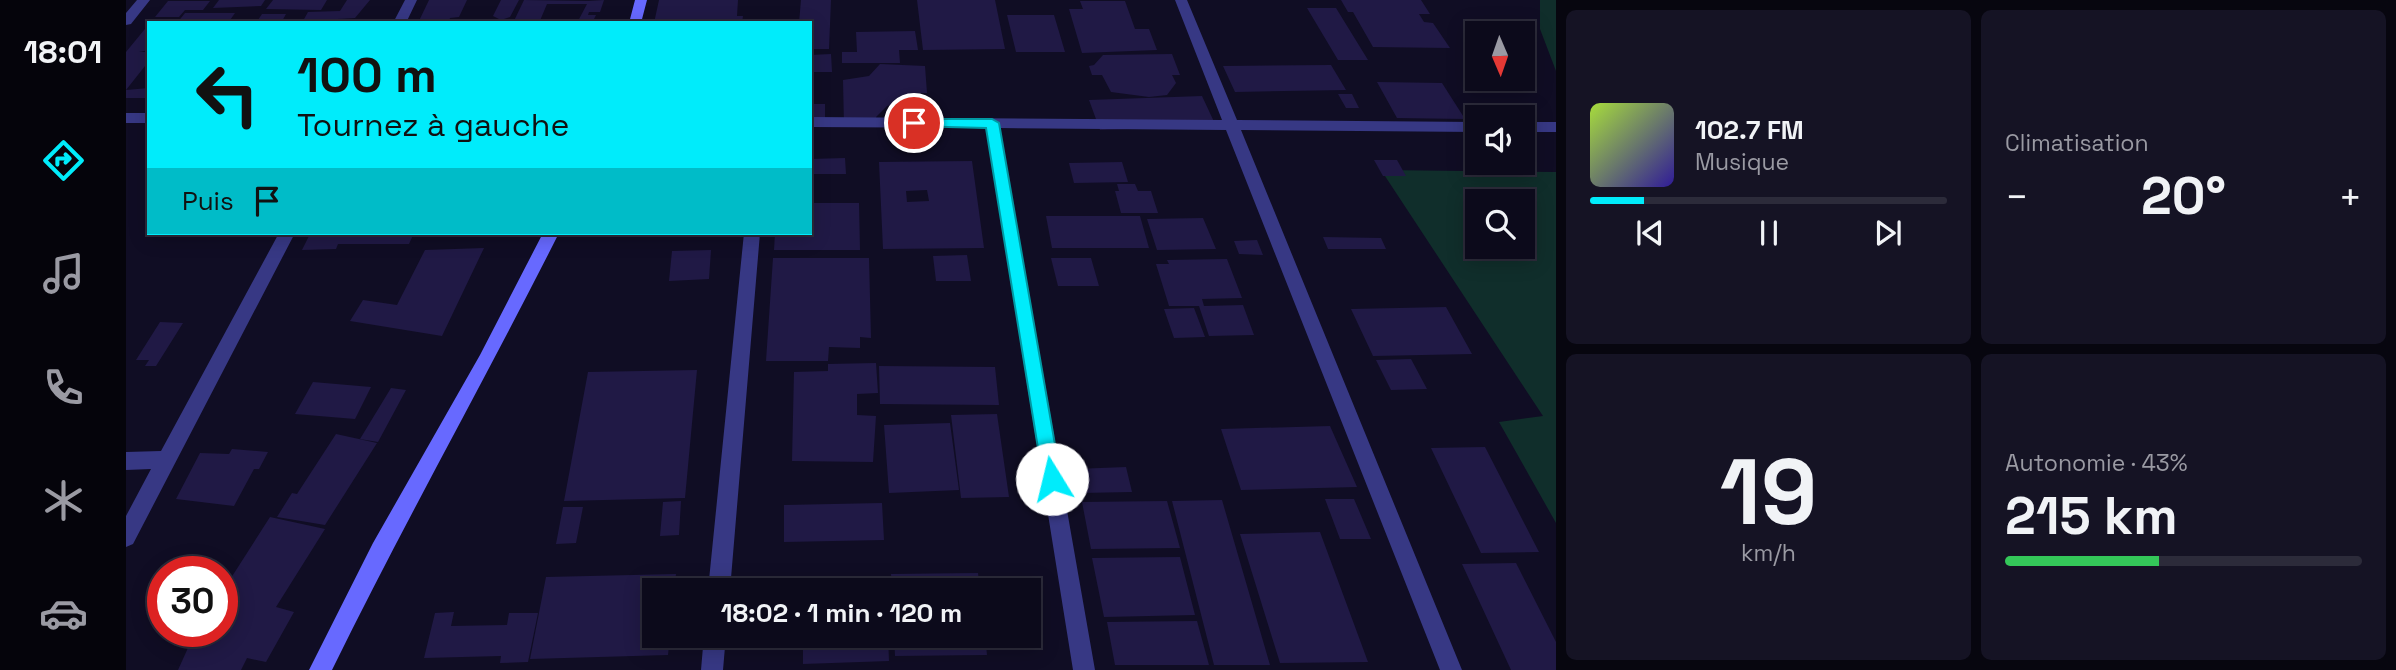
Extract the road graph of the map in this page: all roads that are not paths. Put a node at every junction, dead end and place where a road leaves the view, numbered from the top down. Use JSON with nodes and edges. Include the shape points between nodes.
{"nodes":[{"id":1,"x":144,"y":0,"type":"edge"},
{"id":2,"x":411,"y":0,"type":"edge"},
{"id":3,"x":641,"y":0,"type":"edge"},
{"id":4,"x":1181,"y":0,"type":"edge"},
{"id":5,"x":126,"y":21,"type":"edge"},
{"id":6,"x":400,"y":21,"type":"edge"},
{"id":7,"x":636,"y":21,"type":"edge"},
{"id":8,"x":126,"y":118,"type":"edge"},
{"id":9,"x":147,"y":118,"type":"edge"},
{"id":10,"x":812,"y":122,"type":"edge"},
{"id":11,"x":992,"y":123,"type":"junction"},
{"id":12,"x":1230,"y":125,"type":"junction"},
{"id":13,"x":1465,"y":127,"type":"edge"},
{"id":14,"x":1535,"y":127,"type":"edge"},
{"id":15,"x":1556,"y":127,"type":"edge"},
{"id":16,"x":286,"y":235,"type":"edge"},
{"id":17,"x":550,"y":235,"type":"edge"},
{"id":18,"x":752,"y":235,"type":"edge"},
{"id":19,"x":167,"y":460,"type":"junction"},
{"id":20,"x":126,"y":461,"type":"edge"},
{"id":21,"x":126,"y":537,"type":"edge"},
{"id":22,"x":720,"y":578,"type":"edge"},
{"id":23,"x":714,"y":648,"type":"edge"},
{"id":24,"x":320,"y":670,"type":"edge"},
{"id":25,"x":712,"y":670,"type":"edge"},
{"id":26,"x":1084,"y":670,"type":"edge"},
{"id":27,"x":1451,"y":670,"type":"edge"}],
"edges":[{"from":1,"to":5,"type":"street"},
{"from":2,"to":6,"type":"street"},
{"from":3,"to":7,"type":"main road"},
{"from":4,"to":12,"type":"street"},
{"from":8,"to":9,"type":"street"},
{"from":10,"to":11,"type":"street"},
{"from":11,"to":12,"type":"street"},
{"from":11,"to":26,"type":"street"},
{"from":12,"to":13,"type":"street"},
{"from":12,"to":27,"type":"street"},
{"from":14,"to":15,"type":"street"},
{"from":16,"to":19,"type":"street"},
{"from":17,"to":24,"type":"main road"},
{"from":18,"to":22,"type":"street"},
{"from":19,"to":20,"type":"street"},
{"from":19,"to":21,"type":"street"},
{"from":23,"to":25,"type":"street"}]}
